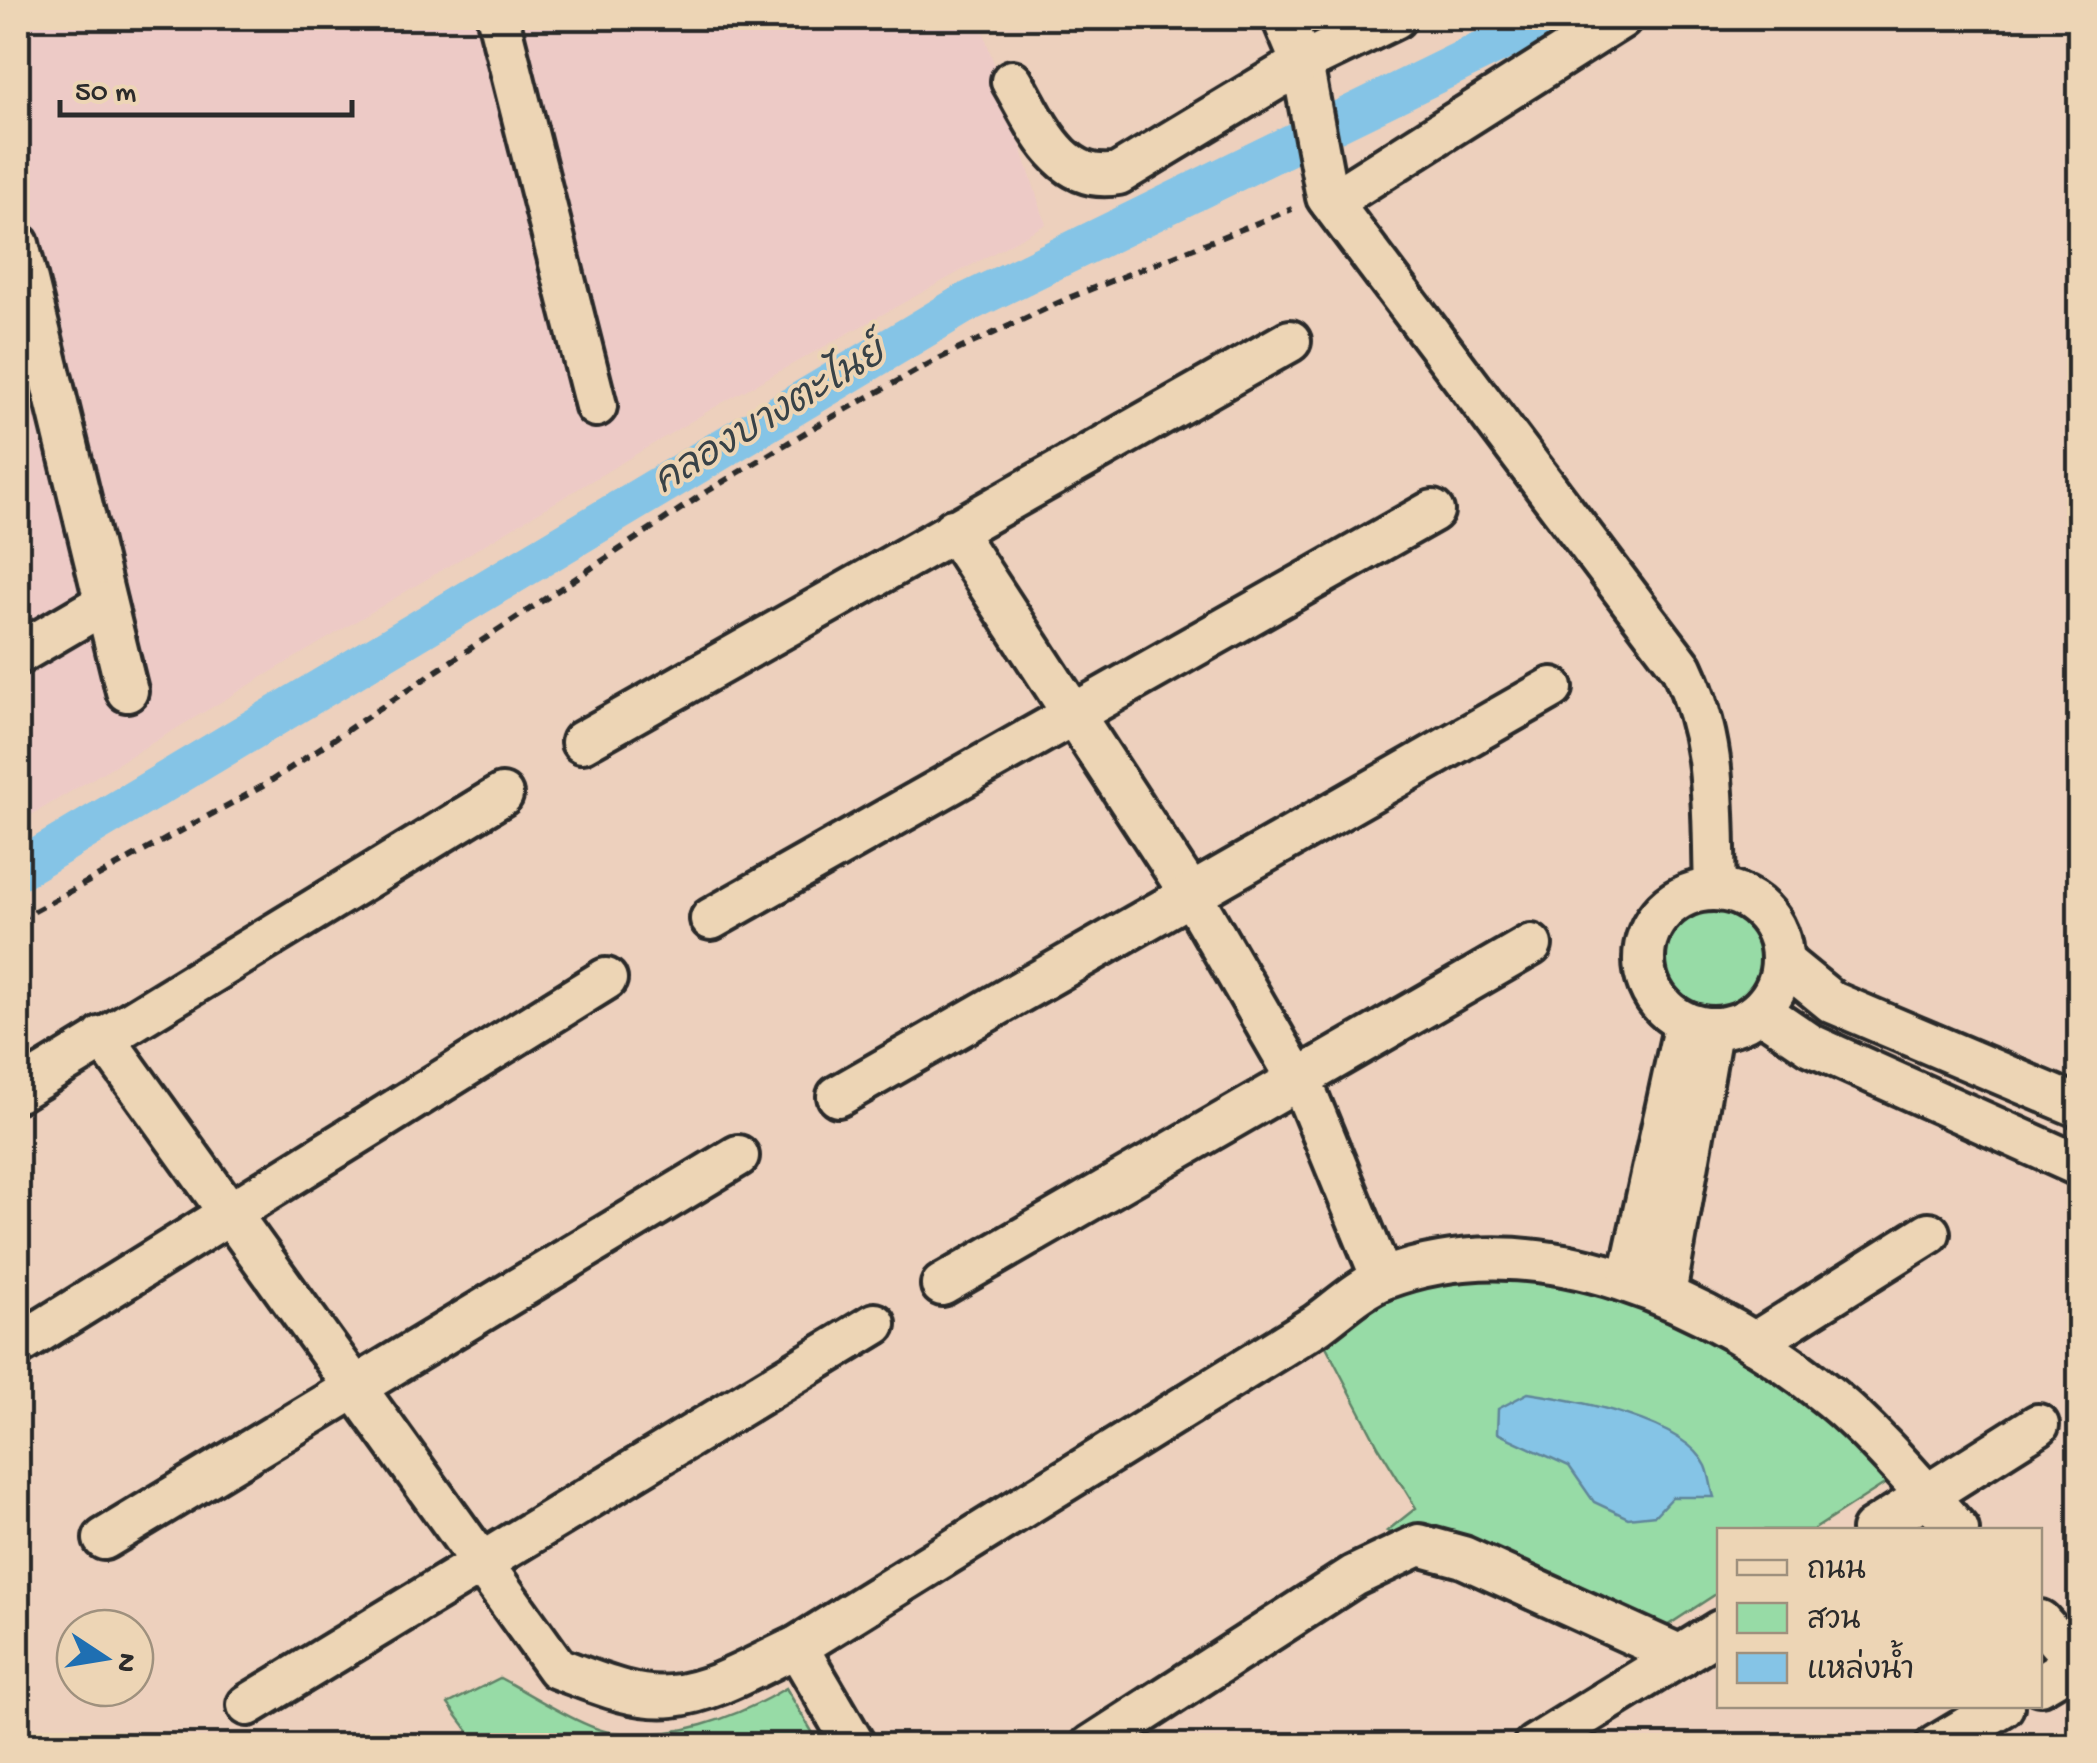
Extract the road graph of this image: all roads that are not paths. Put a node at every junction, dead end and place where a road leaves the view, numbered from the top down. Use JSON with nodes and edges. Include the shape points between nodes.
{"nodes":[{"id":1,"x":498,"y":18,"type":"edge"},
{"id":2,"x":1283,"y":18,"type":"edge"},
{"id":3,"x":1395,"y":18,"type":"edge"},
{"id":4,"x":1621,"y":18,"type":"edge"},
{"id":5,"x":1304,"y":75,"type":"junction"},
{"id":6,"x":1012,"y":81,"type":"dead end"},
{"id":7,"x":1326,"y":191,"type":"junction"},
{"id":8,"x":18,"y":244,"type":"edge"},
{"id":9,"x":1290,"y":341,"type":"dead end"},
{"id":10,"x":596,"y":406,"type":"dead end"},
{"id":11,"x":1433,"y":511,"type":"dead end"},
{"id":12,"x":953,"y":530,"type":"junction"},
{"id":13,"x":105,"y":603,"type":"junction"},
{"id":14,"x":18,"y":654,"type":"edge"},
{"id":15,"x":1552,"y":688,"type":"dead end"},
{"id":16,"x":127,"y":692,"type":"dead end"},
{"id":17,"x":1075,"y":716,"type":"junction"},
{"id":18,"x":582,"y":742,"type":"dead end"},
{"id":19,"x":502,"y":795,"type":"dead end"},
{"id":20,"x":1714,"y":889,"type":"junction"},
{"id":21,"x":1192,"y":896,"type":"junction"},
{"id":22,"x":711,"y":918,"type":"dead end"},
{"id":23,"x":1531,"y":945,"type":"dead end"},
{"id":24,"x":1783,"y":962,"type":"junction"},
{"id":25,"x":606,"y":980,"type":"dead end"},
{"id":26,"x":1761,"y":1011,"type":"junction"},
{"id":27,"x":1698,"y":1026,"type":"junction"},
{"id":28,"x":1914,"y":1036,"type":"junction"},
{"id":29,"x":103,"y":1038,"type":"junction"},
{"id":30,"x":1298,"y":1081,"type":"junction"},
{"id":31,"x":1896,"y":1083,"type":"junction"},
{"id":32,"x":18,"y":1090,"type":"edge"},
{"id":33,"x":838,"y":1096,"type":"dead end"},
{"id":34,"x":2080,"y":1107,"type":"edge"},
{"id":35,"x":738,"y":1156,"type":"dead end"},
{"id":36,"x":2080,"y":1166,"type":"edge"},
{"id":37,"x":229,"y":1212,"type":"junction"},
{"id":38,"x":1929,"y":1233,"type":"dead end"},
{"id":39,"x":1382,"y":1278,"type":"junction"},
{"id":40,"x":942,"y":1284,"type":"dead end"},
{"id":41,"x":1647,"y":1288,"type":"junction"},
{"id":42,"x":875,"y":1324,"type":"dead end"},
{"id":43,"x":1754,"y":1342,"type":"junction"},
{"id":44,"x":18,"y":1345,"type":"edge"},
{"id":45,"x":355,"y":1387,"type":"junction"},
{"id":46,"x":2038,"y":1426,"type":"dead end"},
{"id":47,"x":1926,"y":1495,"type":"junction"},
{"id":48,"x":1875,"y":1528,"type":"edge"},
{"id":49,"x":1956,"y":1528,"type":"edge"},
{"id":50,"x":104,"y":1540,"type":"dead end"},
{"id":51,"x":482,"y":1564,"type":"junction"},
{"id":52,"x":2042,"y":1623,"type":"edge"},
{"id":53,"x":1717,"y":1633,"type":"edge"},
{"id":54,"x":798,"y":1647,"type":"junction"},
{"id":55,"x":1682,"y":1656,"type":"junction"},
{"id":56,"x":2078,"y":1664,"type":"edge"},
{"id":57,"x":2042,"y":1683,"type":"edge"},
{"id":58,"x":248,"y":1705,"type":"dead end"},
{"id":59,"x":2000,"y":1708,"type":"edge"},
{"id":60,"x":855,"y":1746,"type":"edge"},
{"id":61,"x":1091,"y":1746,"type":"edge"},
{"id":62,"x":1534,"y":1746,"type":"edge"},
{"id":63,"x":1936,"y":1746,"type":"edge"}],
"edges":[{"from":1,"to":10,"type":"street"},
{"from":2,"to":5,"type":"street"},
{"from":3,"to":5,"type":"street"},
{"from":4,"to":7,"type":"street"},
{"from":5,"to":6,"type":"street","via":[[1118,174],[1098,178],[1056,154]]},
{"from":5,"to":7,"type":"street"},
{"from":7,"to":20,"type":"street","via":[[1682,668],[1703,713],[1711,766]]},
{"from":8,"to":13,"type":"street"},
{"from":9,"to":12,"type":"street"},
{"from":11,"to":17,"type":"street"},
{"from":12,"to":17,"type":"street"},
{"from":12,"to":18,"type":"street"},
{"from":13,"to":14,"type":"street"},
{"from":13,"to":16,"type":"street"},
{"from":15,"to":21,"type":"street"},
{"from":17,"to":21,"type":"street"},
{"from":17,"to":22,"type":"street"},
{"from":19,"to":29,"type":"street"},
{"from":20,"to":24,"type":"street","via":[[1743,896],[1764,911]]},
{"from":20,"to":27,"type":"street","via":[[1664,908],[1642,958],[1662,1009]]},
{"from":21,"to":30,"type":"street"},
{"from":21,"to":33,"type":"street"},
{"from":23,"to":30,"type":"street"},
{"from":24,"to":26,"type":"street"},
{"from":24,"to":28,"type":"street","via":[[1832,1002]]},
{"from":25,"to":37,"type":"street"},
{"from":26,"to":27,"type":"street","via":[[1739,1024]]},
{"from":26,"to":31,"type":"street","via":[[1810,1046]]},
{"from":27,"to":41,"type":"street"},
{"from":28,"to":31,"type":"street"},
{"from":28,"to":34,"type":"street"},
{"from":29,"to":32,"type":"street"},
{"from":29,"to":37,"type":"street"},
{"from":30,"to":39,"type":"street"},
{"from":30,"to":40,"type":"street"},
{"from":31,"to":36,"type":"street"},
{"from":35,"to":45,"type":"street"},
{"from":37,"to":44,"type":"street"},
{"from":37,"to":45,"type":"street"},
{"from":38,"to":43,"type":"street"},
{"from":39,"to":41,"type":"street","via":[[1436,1264],[1525,1261]]},
{"from":39,"to":54,"type":"street"},
{"from":41,"to":43,"type":"street"},
{"from":42,"to":51,"type":"street"},
{"from":43,"to":47,"type":"street","via":[[1833,1399]]},
{"from":45,"to":50,"type":"street"},
{"from":45,"to":51,"type":"street"},
{"from":46,"to":47,"type":"street"},
{"from":47,"to":48,"type":"street"},
{"from":47,"to":49,"type":"street"},
{"from":51,"to":54,"type":"street","via":[[558,1668],[612,1688],[670,1696],[706,1688]]},
{"from":51,"to":58,"type":"street"},
{"from":52,"to":56,"type":"street"},
{"from":53,"to":55,"type":"street"},
{"from":54,"to":60,"type":"street"},
{"from":55,"to":61,"type":"street","via":[[1463,1556],[1419,1545],[1354,1576]]},
{"from":55,"to":62,"type":"street"},
{"from":56,"to":57,"type":"street"},
{"from":59,"to":63,"type":"street"}]}
